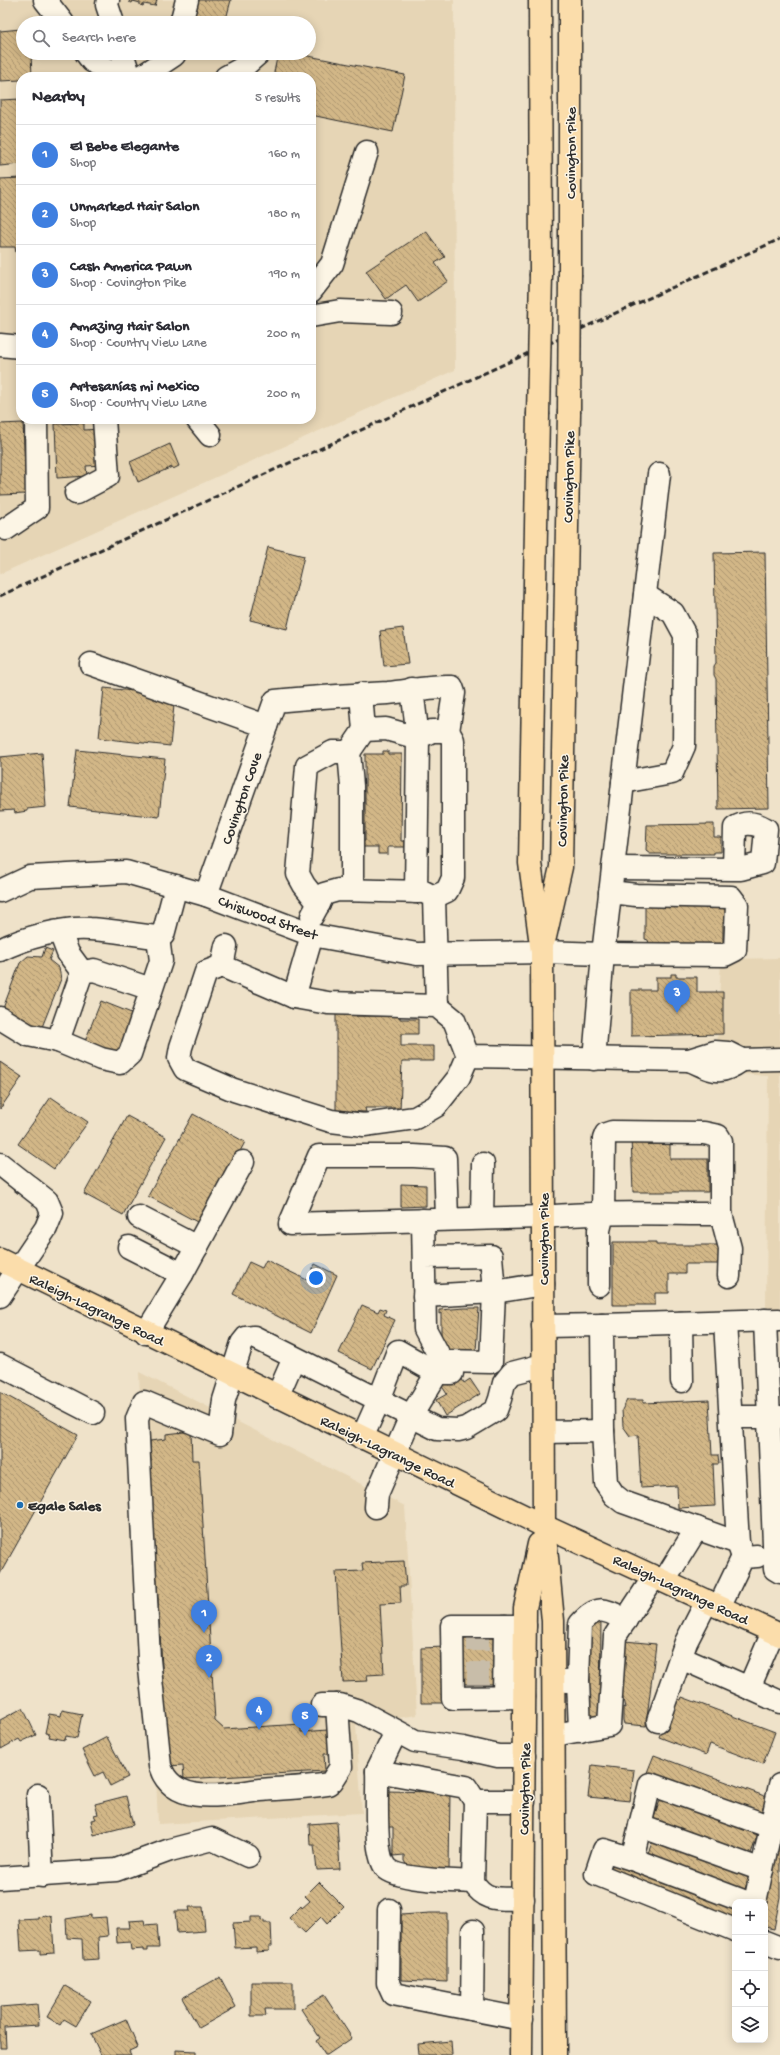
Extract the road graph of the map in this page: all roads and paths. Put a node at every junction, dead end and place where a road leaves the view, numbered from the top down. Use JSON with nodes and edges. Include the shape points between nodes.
{"nodes":[{"id":1,"x":45,"y":0,"type":"edge"},
{"id":2,"x":108,"y":0,"type":"edge"},
{"id":3,"x":187,"y":0,"type":"edge"},
{"id":4,"x":540,"y":0,"type":"edge"},
{"id":5,"x":570,"y":0,"type":"edge"},
{"id":6,"x":58,"y":16,"type":"edge"},
{"id":7,"x":110,"y":16,"type":"edge"},
{"id":8,"x":183,"y":16,"type":"edge"},
{"id":9,"x":91,"y":60,"type":"edge"},
{"id":10,"x":124,"y":60,"type":"edge"},
{"id":11,"x":166,"y":60,"type":"edge"},
{"id":12,"x":251,"y":60,"type":"edge"},
{"id":13,"x":113,"y":72,"type":"edge"},
{"id":14,"x":128,"y":72,"type":"edge"},
{"id":15,"x":148,"y":72,"type":"edge"},
{"id":16,"x":235,"y":72,"type":"edge"},
{"id":17,"x":367,"y":152,"type":"dead end"},
{"id":18,"x":316,"y":285,"type":"edge"},
{"id":19,"x":391,"y":313,"type":"dead end"},
{"id":20,"x":316,"y":315,"type":"edge"},
{"id":21,"x":0,"y":345,"type":"edge"},
{"id":22,"x":16,"y":347,"type":"edge"},
{"id":23,"x":36,"y":424,"type":"edge"},
{"id":24,"x":104,"y":424,"type":"edge"},
{"id":25,"x":659,"y":474,"type":"dead end"},
{"id":26,"x":76,"y":493,"type":"dead end"},
{"id":27,"x":6,"y":529,"type":"dead end"},
{"id":28,"x":645,"y":594,"type":"junction"},
{"id":29,"x":90,"y":664,"type":"dead end"},
{"id":30,"x":412,"y":689,"type":"junction"},
{"id":31,"x":361,"y":694,"type":"junction"},
{"id":32,"x":266,"y":726,"type":"junction"},
{"id":33,"x":364,"y":730,"type":"junction"},
{"id":34,"x":448,"y":731,"type":"junction"},
{"id":35,"x":418,"y":738,"type":"junction"},
{"id":36,"x":349,"y":752,"type":"junction"},
{"id":37,"x":623,"y":782,"type":"junction"},
{"id":38,"x":613,"y":868,"type":"junction"},
{"id":39,"x":734,"y":869,"type":"dead end"},
{"id":40,"x":176,"y":886,"type":"junction"},
{"id":41,"x":352,"y":890,"type":"junction"},
{"id":42,"x":0,"y":891,"type":"edge"},
{"id":43,"x":610,"y":892,"type":"junction"},
{"id":44,"x":425,"y":894,"type":"junction"},
{"id":45,"x":206,"y":895,"type":"junction"},
{"id":46,"x":319,"y":904,"type":"junction"},
{"id":47,"x":60,"y":932,"type":"junction"},
{"id":48,"x":308,"y":934,"type":"junction"},
{"id":49,"x":158,"y":937,"type":"junction"},
{"id":50,"x":0,"y":950,"type":"edge"},
{"id":51,"x":542,"y":952,"type":"junction"},
{"id":52,"x":435,"y":954,"type":"junction"},
{"id":53,"x":602,"y":961,"type":"junction"},
{"id":54,"x":711,"y":968,"type":"dead end"},
{"id":55,"x":82,"y":972,"type":"junction"},
{"id":56,"x":151,"y":990,"type":"junction"},
{"id":57,"x":294,"y":997,"type":"junction"},
{"id":58,"x":437,"y":1006,"type":"junction"},
{"id":59,"x":0,"y":1018,"type":"edge"},
{"id":60,"x":58,"y":1041,"type":"junction"},
{"id":61,"x":468,"y":1056,"type":"junction"},
{"id":62,"x":542,"y":1058,"type":"junction"},
{"id":63,"x":594,"y":1059,"type":"junction"},
{"id":64,"x":780,"y":1059,"type":"edge"},
{"id":65,"x":243,"y":1162,"type":"dead end"},
{"id":66,"x":0,"y":1164,"type":"edge"},
{"id":67,"x":483,"y":1164,"type":"dead end"},
{"id":68,"x":603,"y":1214,"type":"junction"},
{"id":69,"x":721,"y":1214,"type":"junction"},
{"id":70,"x":543,"y":1216,"type":"junction"},
{"id":71,"x":139,"y":1217,"type":"dead end"},
{"id":72,"x":482,"y":1218,"type":"junction"},
{"id":73,"x":447,"y":1219,"type":"junction"},
{"id":74,"x":423,"y":1220,"type":"junction"},
{"id":75,"x":129,"y":1247,"type":"dead end"},
{"id":76,"x":197,"y":1247,"type":"junction"},
{"id":77,"x":424,"y":1257,"type":"junction"},
{"id":78,"x":9,"y":1265,"type":"edge"},
{"id":79,"x":182,"y":1274,"type":"junction"},
{"id":80,"x":729,"y":1276,"type":"dead end"},
{"id":81,"x":543,"y":1284,"type":"junction"},
{"id":82,"x":599,"y":1285,"type":"dead end"},
{"id":83,"x":494,"y":1292,"type":"junction"},
{"id":84,"x":0,"y":1296,"type":"edge"},
{"id":85,"x":424,"y":1296,"type":"junction"},
{"id":86,"x":772,"y":1320,"type":"edge"},
{"id":87,"x":725,"y":1322,"type":"junction"},
{"id":88,"x":681,"y":1323,"type":"junction"},
{"id":89,"x":602,"y":1325,"type":"junction"},
{"id":90,"x":543,"y":1326,"type":"junction"},
{"id":91,"x":146,"y":1333,"type":"junction"},
{"id":92,"x":294,"y":1358,"type":"junction"},
{"id":93,"x":0,"y":1364,"type":"edge"},
{"id":94,"x":543,"y":1365,"type":"junction"},
{"id":95,"x":437,"y":1373,"type":"junction"},
{"id":96,"x":232,"y":1374,"type":"junction"},
{"id":97,"x":507,"y":1376,"type":"junction"},
{"id":98,"x":682,"y":1381,"type":"dead end"},
{"id":99,"x":277,"y":1397,"type":"junction"},
{"id":100,"x":378,"y":1400,"type":"junction"},
{"id":101,"x":94,"y":1413,"type":"dead end"},
{"id":102,"x":411,"y":1416,"type":"junction"},
{"id":103,"x":730,"y":1417,"type":"junction"},
{"id":104,"x":775,"y":1417,"type":"edge"},
{"id":105,"x":604,"y":1431,"type":"junction"},
{"id":106,"x":544,"y":1432,"type":"junction"},
{"id":107,"x":362,"y":1438,"type":"junction"},
{"id":108,"x":394,"y":1453,"type":"junction"},
{"id":109,"x":376,"y":1507,"type":"dead end"},
{"id":110,"x":544,"y":1526,"type":"junction"},
{"id":111,"x":697,"y":1528,"type":"junction"},
{"id":112,"x":741,"y":1550,"type":"junction"},
{"id":113,"x":777,"y":1564,"type":"edge"},
{"id":114,"x":659,"y":1579,"type":"junction"},
{"id":115,"x":713,"y":1604,"type":"junction"},
{"id":116,"x":626,"y":1620,"type":"junction"},
{"id":117,"x":515,"y":1626,"type":"junction"},
{"id":118,"x":777,"y":1634,"type":"edge"},
{"id":119,"x":680,"y":1658,"type":"junction"},
{"id":120,"x":578,"y":1680,"type":"junction"},
{"id":121,"x":554,"y":1682,"type":"junction"},
{"id":122,"x":749,"y":1688,"type":"junction"},
{"id":123,"x":514,"y":1697,"type":"junction"},
{"id":124,"x":780,"y":1702,"type":"edge"},
{"id":125,"x":658,"y":1722,"type":"dead end"},
{"id":126,"x":580,"y":1730,"type":"junction"},
{"id":127,"x":396,"y":1732,"type":"junction"},
{"id":128,"x":554,"y":1735,"type":"junction"},
{"id":129,"x":524,"y":1756,"type":"junction"},
{"id":130,"x":378,"y":1771,"type":"junction"},
{"id":131,"x":780,"y":1785,"type":"edge"},
{"id":132,"x":38,"y":1794,"type":"dead end"},
{"id":133,"x":475,"y":1801,"type":"junction"},
{"id":134,"x":524,"y":1802,"type":"junction"},
{"id":135,"x":640,"y":1826,"type":"junction"},
{"id":136,"x":771,"y":1827,"type":"junction"},
{"id":137,"x":248,"y":1856,"type":"dead end"},
{"id":138,"x":632,"y":1859,"type":"junction"},
{"id":139,"x":762,"y":1870,"type":"junction"},
{"id":140,"x":42,"y":1876,"type":"junction"},
{"id":141,"x":0,"y":1878,"type":"edge"},
{"id":142,"x":473,"y":1882,"type":"junction"},
{"id":143,"x":523,"y":1899,"type":"junction"},
{"id":144,"x":738,"y":1899,"type":"edge"},
{"id":145,"x":756,"y":1899,"type":"edge"},
{"id":146,"x":389,"y":1910,"type":"dead end"},
{"id":147,"x":732,"y":1929,"type":"edge"},
{"id":148,"x":473,"y":1931,"type":"dead end"},
{"id":149,"x":472,"y":2009,"type":"junction"},
{"id":150,"x":522,"y":2019,"type":"junction"},
{"id":151,"x":521,"y":2055,"type":"edge"},
{"id":152,"x":557,"y":2055,"type":"edge"}],
"edges":[{"from":1,"to":6,"type":"street"},
{"from":2,"to":7,"type":"street"},
{"from":3,"to":8,"type":"street"},
{"from":4,"to":51,"type":"main road","name":"Covington Pike","bridge":true,"via":[[541,274],[530,864]]},
{"from":5,"to":51,"type":"main road","name":"Covington Pike","bridge":true,"via":[[569,413],[561,867]]},
{"from":9,"to":13,"type":"street"},
{"from":10,"to":14,"type":"street"},
{"from":11,"to":15,"type":"street"},
{"from":12,"to":16,"type":"street"},
{"from":17,"to":18,"type":"street","via":[[332,264]]},
{"from":19,"to":20,"type":"street","via":[[340,311]]},
{"from":21,"to":22,"type":"street"},
{"from":23,"to":27,"type":"street","via":[[37,508]]},
{"from":24,"to":26,"type":"street","via":[[108,476]]},
{"from":25,"to":28,"type":"street"},
{"from":28,"to":37,"type":"street"},
{"from":28,"to":37,"type":"street","via":[[673,613],[685,635],[684,746],[672,773]]},
{"from":29,"to":32,"type":"street"},
{"from":30,"to":31,"type":"street"},
{"from":30,"to":34,"type":"street","via":[[452,687],[454,693]]},
{"from":30,"to":35,"type":"street"},
{"from":31,"to":32,"type":"street","name":"Covington Cove","via":[[275,700]]},
{"from":31,"to":33,"type":"street"},
{"from":32,"to":45,"type":"street","name":"Covington Cove"},
{"from":33,"to":35,"type":"street","via":[[386,729]]},
{"from":33,"to":36,"type":"street"},
{"from":34,"to":35,"type":"street","via":[[432,731]]},
{"from":34,"to":44,"type":"street","via":[[453,740],[453,878],[447,891]]},
{"from":35,"to":44,"type":"street"},
{"from":36,"to":41,"type":"street","via":[[352,786]]},
{"from":36,"to":46,"type":"street","via":[[333,752],[307,766],[298,874]]},
{"from":37,"to":38,"type":"street"},
{"from":38,"to":39,"type":"street"},
{"from":38,"to":43,"type":"street"},
{"from":40,"to":42,"type":"street","name":"Chiswood Street","via":[[126,872],[30,878]]},
{"from":40,"to":45,"type":"street","name":"Chiswood Street"},
{"from":40,"to":49,"type":"street","via":[[162,935]]},
{"from":41,"to":44,"type":"street"},
{"from":41,"to":46,"type":"street","via":[[324,894]]},
{"from":43,"to":53,"type":"street"},
{"from":43,"to":53,"type":"street","via":[[731,897],[737,905],[735,950],[725,955]]},
{"from":44,"to":52,"type":"street"},
{"from":45,"to":48,"type":"street","name":"Chiswood Street"},
{"from":46,"to":48,"type":"street"},
{"from":47,"to":49,"type":"street","via":[[90,929]]},
{"from":47,"to":50,"type":"street","via":[[36,937]]},
{"from":47,"to":55,"type":"street","via":[[68,953]]},
{"from":48,"to":52,"type":"street","name":"Chiswood Street","via":[[417,954]]},
{"from":48,"to":57,"type":"street"},
{"from":49,"to":56,"type":"street","via":[[161,961]]},
{"from":51,"to":52,"type":"street","name":"Chiswood Street"},
{"from":51,"to":53,"type":"street","name":"Chiswood Street"},
{"from":51,"to":62,"type":"main road","name":"Covington Pike"},
{"from":52,"to":58,"type":"street"},
{"from":53,"to":54,"type":"street"},
{"from":53,"to":63,"type":"street"},
{"from":55,"to":56,"type":"street","via":[[94,970]]},
{"from":55,"to":60,"type":"street"},
{"from":56,"to":60,"type":"street","via":[[130,1054],[120,1063],[101,1060]]},
{"from":57,"to":58,"type":"street","via":[[328,1003]]},
{"from":57,"to":61,"type":"street","via":[[224,956],[206,972],[179,1058],[186,1068],[234,1090],[330,1121],[364,1125],[415,1118],[436,1106],[459,1077]]},
{"from":58,"to":61,"type":"street","via":[[454,1020]]},
{"from":59,"to":60,"type":"street","via":[[28,1035]]},
{"from":61,"to":62,"type":"street"},
{"from":62,"to":63,"type":"street"},
{"from":62,"to":70,"type":"main road","name":"Covington Pike"},
{"from":63,"to":64,"type":"street","via":[[689,1060],[715,1052],[728,1053],[742,1060]]},
{"from":65,"to":76,"type":"street"},
{"from":66,"to":78,"type":"street","via":[[47,1201],[52,1213],[46,1228]]},
{"from":67,"to":72,"type":"street"},
{"from":68,"to":69,"type":"street"},
{"from":68,"to":69,"type":"street","via":[[604,1139],[606,1134],[612,1132],[704,1133],[718,1136],[721,1141]]},
{"from":68,"to":70,"type":"street"},
{"from":68,"to":82,"type":"street","via":[[599,1230]]},
{"from":69,"to":80,"type":"street","via":[[730,1248]]},
{"from":70,"to":72,"type":"street"},
{"from":70,"to":81,"type":"main road","name":"Covington Pike"},
{"from":71,"to":76,"type":"street"},
{"from":72,"to":73,"type":"street"},
{"from":73,"to":74,"type":"street"},
{"from":73,"to":74,"type":"street","via":[[445,1158],[319,1156],[290,1224]]},
{"from":74,"to":77,"type":"street"},
{"from":75,"to":79,"type":"street"},
{"from":76,"to":79,"type":"street"},
{"from":77,"to":83,"type":"street","via":[[491,1256]]},
{"from":77,"to":85,"type":"street"},
{"from":78,"to":84,"type":"street"},
{"from":78,"to":91,"type":"main road","name":"Raleigh-Lagrange Road"},
{"from":79,"to":91,"type":"street"},
{"from":81,"to":83,"type":"street"},
{"from":81,"to":90,"type":"main road","name":"Covington Pike"},
{"from":83,"to":85,"type":"street"},
{"from":83,"to":85,"type":"street","via":[[491,1362],[442,1361],[425,1329]]},
{"from":86,"to":87,"type":"street"},
{"from":86,"to":104,"type":"street"},
{"from":87,"to":88,"type":"street"},
{"from":87,"to":103,"type":"street"},
{"from":88,"to":89,"type":"street"},
{"from":88,"to":98,"type":"street"},
{"from":89,"to":90,"type":"street"},
{"from":89,"to":105,"type":"street"},
{"from":90,"to":94,"type":"main road","name":"Covington Pike"},
{"from":91,"to":96,"type":"main road","name":"Raleigh-Lagrange Road"},
{"from":92,"to":96,"type":"street","via":[[254,1337],[246,1338]]},
{"from":92,"to":99,"type":"street"},
{"from":92,"to":100,"type":"street"},
{"from":93,"to":101,"type":"street"},
{"from":94,"to":97,"type":"street","via":[[532,1366]]},
{"from":94,"to":106,"type":"main road","name":"Covington Pike"},
{"from":95,"to":97,"type":"street"},
{"from":95,"to":100,"type":"street","via":[[398,1350]]},
{"from":95,"to":102,"type":"street"},
{"from":96,"to":99,"type":"main road","name":"Raleigh-Lagrange Road"},
{"from":96,"to":127,"type":"street","via":[[224,1400],[220,1434],[144,1402],[137,1419],[149,1659],[163,1776],[174,1788],[188,1794],[206,1795],[241,1794],[328,1784],[341,1767],[330,1705],[359,1711]]},
{"from":97,"to":102,"type":"street","via":[[496,1410],[466,1428],[449,1431],[437,1429]]},
{"from":99,"to":107,"type":"main road","name":"Raleigh-Lagrange Road"},
{"from":100,"to":102,"type":"street"},
{"from":100,"to":107,"type":"street"},
{"from":102,"to":108,"type":"street"},
{"from":103,"to":104,"type":"street"},
{"from":103,"to":112,"type":"street"},
{"from":104,"to":113,"type":"street"},
{"from":105,"to":106,"type":"street"},
{"from":105,"to":111,"type":"street","via":[[606,1483],[614,1496],[623,1502]]},
{"from":106,"to":110,"type":"main road","name":"Covington Pike"},
{"from":107,"to":108,"type":"main road","name":"Raleigh-Lagrange Road"},
{"from":108,"to":109,"type":"street","via":[[377,1494]]},
{"from":108,"to":110,"type":"main road","name":"Raleigh-Lagrange Road"},
{"from":110,"to":114,"type":"main road","name":"Raleigh-Lagrange Road"},
{"from":110,"to":117,"type":"main road","name":"Covington Pike","via":[[525,1608]]},
{"from":110,"to":121,"type":"main road","name":"Covington Pike","via":[[553,1621]]},
{"from":111,"to":112,"type":"street"},
{"from":111,"to":114,"type":"street"},
{"from":112,"to":113,"type":"street"},
{"from":112,"to":115,"type":"street"},
{"from":114,"to":115,"type":"main road","name":"Raleigh-Lagrange Road"},
{"from":114,"to":116,"type":"street"},
{"from":115,"to":118,"type":"main road","name":"Raleigh-Lagrange Road"},
{"from":115,"to":119,"type":"street","via":[[686,1642]]},
{"from":116,"to":120,"type":"street","via":[[604,1610],[595,1610],[580,1624]]},
{"from":116,"to":126,"type":"street","via":[[615,1636],[609,1725]]},
{"from":117,"to":123,"type":"main road","name":"Covington Pike"},
{"from":117,"to":123,"type":"street","via":[[478,1632],[452,1626],[453,1698],[478,1691]]},
{"from":118,"to":122,"type":"street"},
{"from":119,"to":122,"type":"street"},
{"from":119,"to":125,"type":"street"},
{"from":120,"to":121,"type":"street"},
{"from":120,"to":126,"type":"street"},
{"from":121,"to":128,"type":"main road","name":"Covington Pike"},
{"from":122,"to":124,"type":"street"},
{"from":123,"to":129,"type":"main road","name":"Covington Pike"},
{"from":126,"to":128,"type":"street"},
{"from":127,"to":129,"type":"street","via":[[415,1741],[498,1756]]},
{"from":127,"to":130,"type":"street"},
{"from":128,"to":152,"type":"main road","name":"Covington Pike"},
{"from":129,"to":134,"type":"main road","name":"Covington Pike"},
{"from":130,"to":133,"type":"street","via":[[466,1787]]},
{"from":130,"to":142,"type":"street","via":[[378,1847],[381,1860],[387,1869],[402,1876]]},
{"from":131,"to":136,"type":"street"},
{"from":132,"to":140,"type":"street"},
{"from":133,"to":134,"type":"street"},
{"from":133,"to":142,"type":"street"},
{"from":134,"to":143,"type":"main road","name":"Covington Pike"},
{"from":135,"to":136,"type":"street","via":[[650,1784]]},
{"from":135,"to":138,"type":"street"},
{"from":135,"to":139,"type":"street"},
{"from":136,"to":139,"type":"street"},
{"from":137,"to":140,"type":"street","via":[[212,1839],[170,1850],[116,1870]]},
{"from":138,"to":144,"type":"street"},
{"from":138,"to":147,"type":"street","via":[[604,1850],[596,1874]]},
{"from":139,"to":145,"type":"street"},
{"from":140,"to":141,"type":"street"},
{"from":142,"to":143,"type":"street","via":[[480,1892],[489,1898]]},
{"from":143,"to":150,"type":"main road","name":"Covington Pike"},
{"from":146,"to":149,"type":"street","via":[[388,1983],[394,1994]]},
{"from":148,"to":149,"type":"street"},
{"from":149,"to":150,"type":"street"},
{"from":150,"to":151,"type":"main road","name":"Covington Pike"}]}
